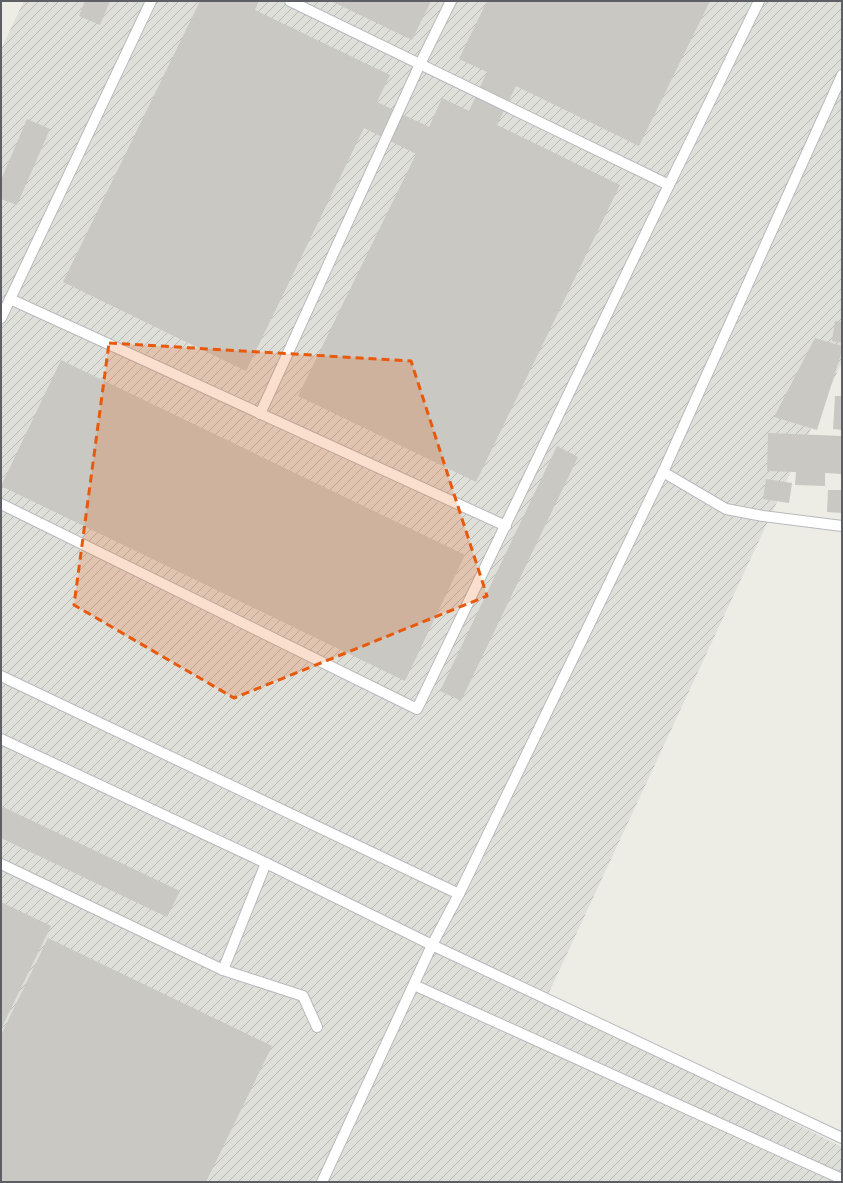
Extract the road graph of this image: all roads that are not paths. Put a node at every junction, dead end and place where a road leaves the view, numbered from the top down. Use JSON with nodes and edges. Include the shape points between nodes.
{"nodes":[{"id":1,"x":151,"y":1,"type":"edge"},
{"id":2,"x":290,"y":1,"type":"edge"},
{"id":3,"x":451,"y":1,"type":"edge"},
{"id":4,"x":759,"y":1,"type":"edge"},
{"id":5,"x":420,"y":64,"type":"junction"},
{"id":6,"x":842,"y":75,"type":"edge"},
{"id":7,"x":669,"y":185,"type":"junction"},
{"id":8,"x":10,"y":299,"type":"junction"},
{"id":9,"x":1,"y":318,"type":"edge"},
{"id":10,"x":260,"y":414,"type":"junction"},
{"id":11,"x":663,"y":472,"type":"junction"},
{"id":12,"x":1,"y":504,"type":"edge"},
{"id":13,"x":506,"y":526,"type":"junction"},
{"id":14,"x":842,"y":526,"type":"edge"},
{"id":15,"x":1,"y":676,"type":"edge"},
{"id":16,"x":1,"y":739,"type":"edge"},
{"id":17,"x":266,"y":863,"type":"junction"},
{"id":18,"x":1,"y":864,"type":"edge"},
{"id":19,"x":459,"y":894,"type":"junction"},
{"id":20,"x":432,"y":945,"type":"junction"},
{"id":21,"x":223,"y":970,"type":"junction"},
{"id":22,"x":414,"y":985,"type":"junction"},
{"id":23,"x":317,"y":1027,"type":"dead end"},
{"id":24,"x":842,"y":1138,"type":"edge"},
{"id":25,"x":842,"y":1179,"type":"edge"},
{"id":26,"x":322,"y":1182,"type":"edge"}],
"edges":[{"from":1,"to":8,"type":"lane"},
{"from":2,"to":5,"type":"lane"},
{"from":3,"to":5,"type":"lane"},
{"from":4,"to":7,"type":"lane"},
{"from":5,"to":7,"type":"lane"},
{"from":5,"to":10,"type":"lane"},
{"from":6,"to":11,"type":"lane"},
{"from":7,"to":13,"type":"lane"},
{"from":8,"to":9,"type":"lane"},
{"from":8,"to":10,"type":"lane"},
{"from":10,"to":13,"type":"lane"},
{"from":11,"to":14,"type":"lane","via":[[726,509]]},
{"from":11,"to":19,"type":"lane"},
{"from":12,"to":13,"type":"lane","via":[[417,709]]},
{"from":15,"to":19,"type":"lane"},
{"from":16,"to":17,"type":"lane"},
{"from":17,"to":20,"type":"lane"},
{"from":17,"to":21,"type":"lane"},
{"from":18,"to":21,"type":"lane"},
{"from":19,"to":20,"type":"lane"},
{"from":20,"to":22,"type":"lane"},
{"from":20,"to":24,"type":"lane"},
{"from":21,"to":23,"type":"lane","via":[[303,996]]},
{"from":22,"to":25,"type":"lane"},
{"from":22,"to":26,"type":"lane"}]}
